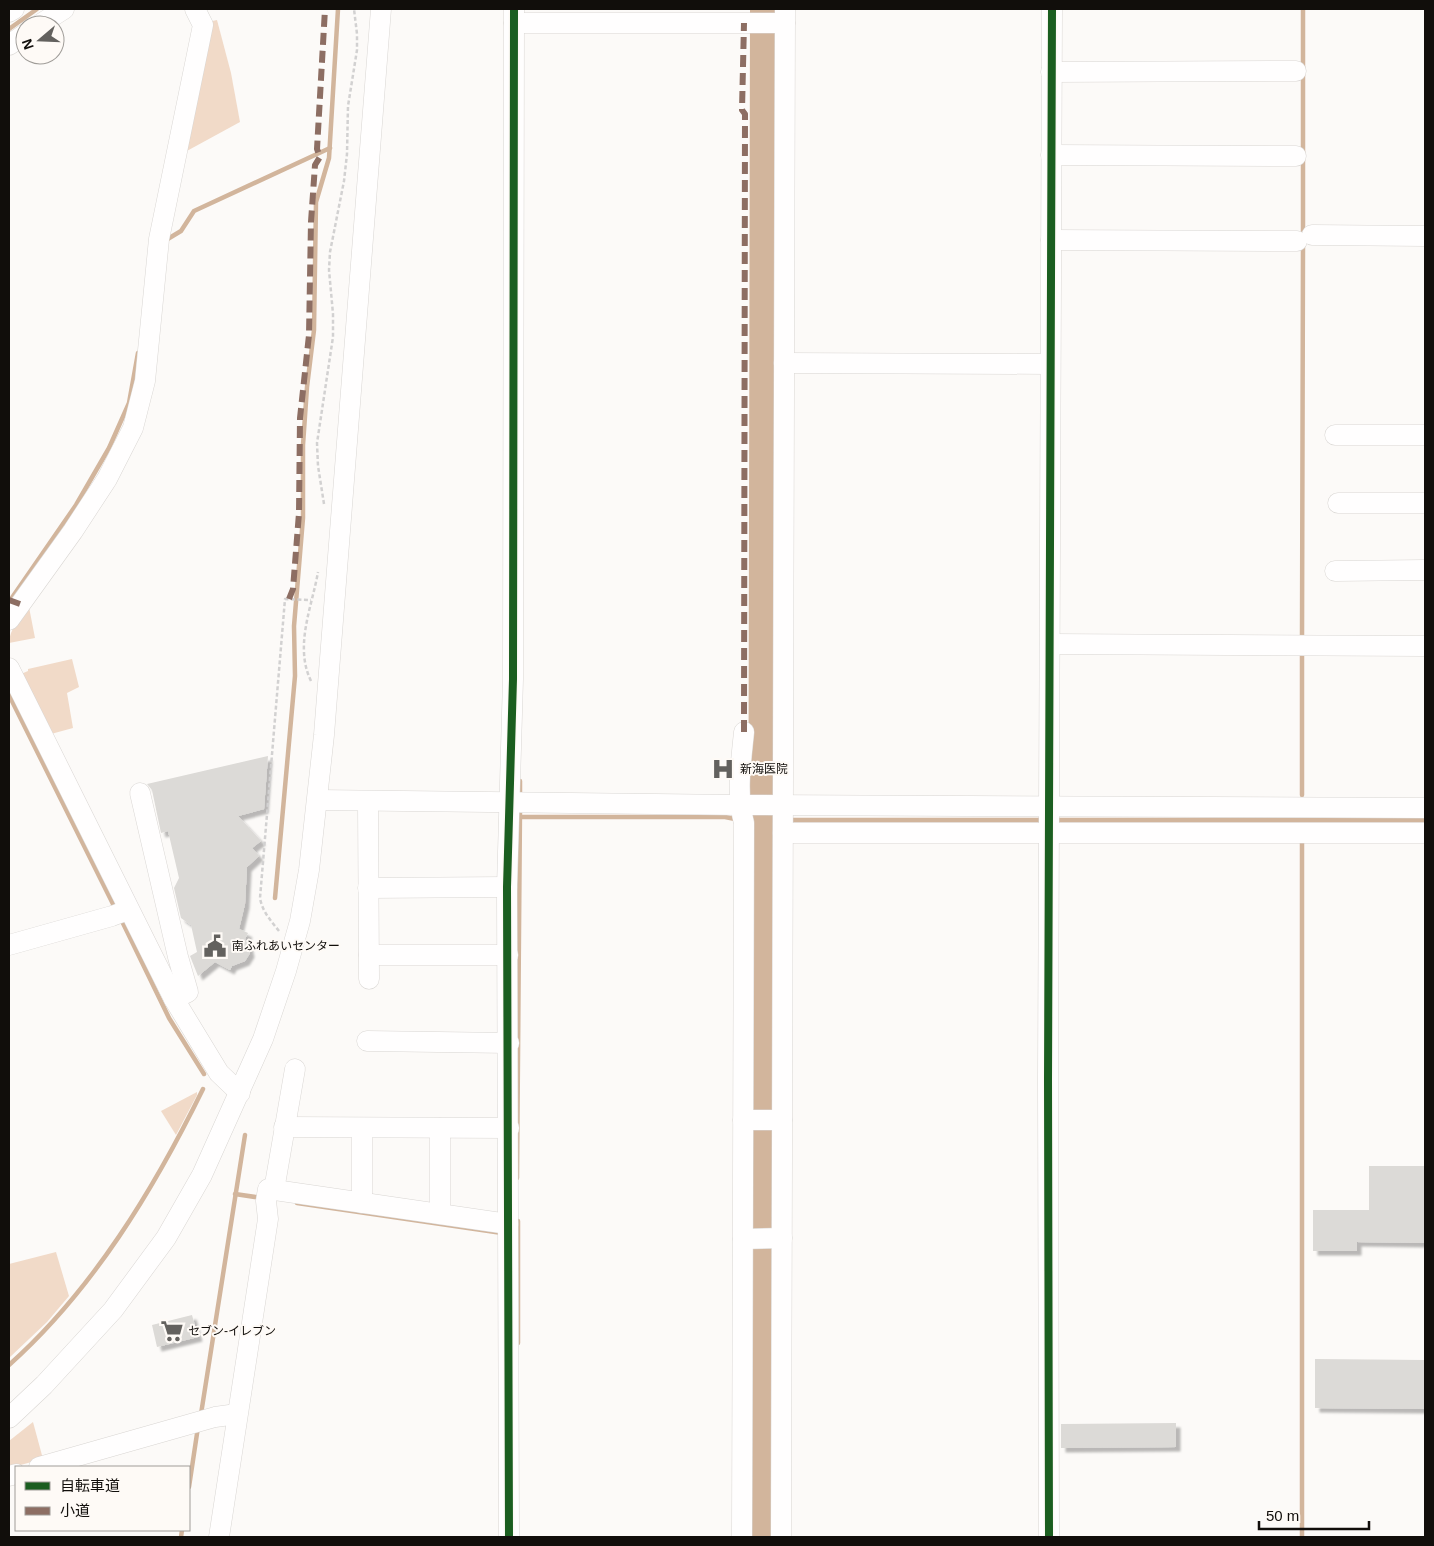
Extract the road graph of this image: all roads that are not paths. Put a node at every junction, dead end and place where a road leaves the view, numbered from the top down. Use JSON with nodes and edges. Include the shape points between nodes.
{"nodes":[{"id":1,"x":14,"y":9,"type":"edge"},
{"id":2,"x":195,"y":9,"type":"edge"},
{"id":3,"x":381,"y":9,"type":"edge"},
{"id":4,"x":1052,"y":9,"type":"edge"},
{"id":5,"x":9,"y":12,"type":"edge"},
{"id":6,"x":764,"y":18,"type":"edge"},
{"id":7,"x":519,"y":19,"type":"edge"},
{"id":8,"x":1296,"y":71,"type":"dead end"},
{"id":9,"x":1051,"y":72,"type":"junction"},
{"id":10,"x":1051,"y":155,"type":"junction"},
{"id":11,"x":1296,"y":156,"type":"dead end"},
{"id":12,"x":1425,"y":236,"type":"edge"},
{"id":13,"x":1051,"y":240,"type":"junction"},
{"id":14,"x":784,"y":363,"type":"junction"},
{"id":15,"x":1045,"y":364,"type":"junction"},
{"id":16,"x":1335,"y":435,"type":"dead end"},
{"id":17,"x":1425,"y":435,"type":"edge"},
{"id":18,"x":1425,"y":502,"type":"edge"},
{"id":19,"x":1338,"y":503,"type":"dead end"},
{"id":20,"x":1425,"y":570,"type":"edge"},
{"id":21,"x":1335,"y":571,"type":"dead end"},
{"id":22,"x":9,"y":620,"type":"edge"},
{"id":23,"x":1050,"y":644,"type":"junction"},
{"id":24,"x":1425,"y":646,"type":"edge"},
{"id":25,"x":9,"y":668,"type":"edge"},
{"id":26,"x":744,"y":732,"type":"dead end"},
{"id":27,"x":140,"y":793,"type":"dead end"},
{"id":28,"x":318,"y":800,"type":"junction"},
{"id":29,"x":368,"y":802,"type":"junction"},
{"id":30,"x":518,"y":803,"type":"junction"},
{"id":31,"x":743,"y":805,"type":"junction"},
{"id":32,"x":777,"y":805,"type":"junction"},
{"id":33,"x":1425,"y":808,"type":"edge"},
{"id":34,"x":1047,"y":824,"type":"junction"},
{"id":35,"x":783,"y":833,"type":"junction"},
{"id":36,"x":1425,"y":833,"type":"edge"},
{"id":37,"x":507,"y":887,"type":"junction"},
{"id":38,"x":368,"y":888,"type":"junction"},
{"id":39,"x":121,"y":913,"type":"junction"},
{"id":40,"x":9,"y":945,"type":"edge"},
{"id":41,"x":369,"y":955,"type":"junction"},
{"id":42,"x":508,"y":955,"type":"junction"},
{"id":43,"x":369,"y":979,"type":"dead end"},
{"id":44,"x":174,"y":999,"type":"junction"},
{"id":45,"x":367,"y":1041,"type":"dead end"},
{"id":46,"x":509,"y":1043,"type":"junction"},
{"id":47,"x":294,"y":1069,"type":"dead end"},
{"id":48,"x":240,"y":1093,"type":"junction"},
{"id":49,"x":746,"y":1120,"type":"junction"},
{"id":50,"x":776,"y":1120,"type":"junction"},
{"id":51,"x":284,"y":1127,"type":"junction"},
{"id":52,"x":362,"y":1128,"type":"junction"},
{"id":53,"x":440,"y":1128,"type":"junction"},
{"id":54,"x":508,"y":1128,"type":"junction"},
{"id":55,"x":269,"y":1195,"type":"junction"},
{"id":56,"x":362,"y":1203,"type":"junction"},
{"id":57,"x":440,"y":1214,"type":"junction"},
{"id":58,"x":508,"y":1230,"type":"junction"},
{"id":59,"x":776,"y":1238,"type":"junction"},
{"id":60,"x":745,"y":1239,"type":"junction"},
{"id":61,"x":237,"y":1414,"type":"junction"},
{"id":62,"x":9,"y":1418,"type":"edge"},
{"id":63,"x":43,"y":1466,"type":"edge"},
{"id":64,"x":219,"y":1537,"type":"edge"},
{"id":65,"x":509,"y":1537,"type":"edge"},
{"id":66,"x":742,"y":1537,"type":"edge"},
{"id":67,"x":781,"y":1537,"type":"edge"},
{"id":68,"x":1049,"y":1537,"type":"edge"}],
"edges":[{"from":1,"to":5,"type":"street"},
{"from":2,"to":22,"type":"street","via":[[203,25],[159,243],[145,381],[134,428],[107,479]]},
{"from":3,"to":28,"type":"street"},
{"from":4,"to":9,"type":"street"},
{"from":6,"to":7,"type":"street"},
{"from":6,"to":14,"type":"street"},
{"from":7,"to":30,"type":"street","via":[[513,680]]},
{"from":8,"to":9,"type":"street"},
{"from":9,"to":10,"type":"street"},
{"from":10,"to":11,"type":"street"},
{"from":10,"to":13,"type":"street"},
{"from":12,"to":13,"type":"street"},
{"from":13,"to":15,"type":"street"},
{"from":14,"to":15,"type":"street"},
{"from":14,"to":32,"type":"street"},
{"from":15,"to":23,"type":"street"},
{"from":16,"to":17,"type":"street"},
{"from":18,"to":19,"type":"street"},
{"from":20,"to":21,"type":"street"},
{"from":23,"to":24,"type":"street"},
{"from":23,"to":34,"type":"street"},
{"from":25,"to":39,"type":"street"},
{"from":26,"to":31,"type":"street"},
{"from":27,"to":44,"type":"street","via":[[188,992]]},
{"from":28,"to":29,"type":"street"},
{"from":28,"to":48,"type":"street","via":[[300,922],[263,1039]]},
{"from":29,"to":30,"type":"street"},
{"from":29,"to":38,"type":"street"},
{"from":30,"to":31,"type":"street"},
{"from":30,"to":37,"type":"street"},
{"from":31,"to":32,"type":"street"},
{"from":31,"to":49,"type":"street"},
{"from":32,"to":34,"type":"street"},
{"from":32,"to":35,"type":"street"},
{"from":33,"to":34,"type":"street"},
{"from":34,"to":35,"type":"street"},
{"from":34,"to":36,"type":"street"},
{"from":34,"to":68,"type":"street"},
{"from":35,"to":50,"type":"street"},
{"from":37,"to":38,"type":"street"},
{"from":37,"to":42,"type":"street"},
{"from":38,"to":41,"type":"street"},
{"from":39,"to":40,"type":"street"},
{"from":39,"to":44,"type":"street"},
{"from":41,"to":42,"type":"street"},
{"from":41,"to":43,"type":"street"},
{"from":42,"to":46,"type":"street"},
{"from":44,"to":48,"type":"street","via":[[219,1073]]},
{"from":45,"to":46,"type":"street"},
{"from":46,"to":54,"type":"street"},
{"from":47,"to":51,"type":"street"},
{"from":48,"to":62,"type":"street","via":[[202,1175],[166,1238],[113,1310]]},
{"from":49,"to":50,"type":"street"},
{"from":49,"to":60,"type":"street"},
{"from":50,"to":59,"type":"street"},
{"from":51,"to":52,"type":"street"},
{"from":51,"to":55,"type":"street"},
{"from":52,"to":53,"type":"street"},
{"from":52,"to":56,"type":"street"},
{"from":53,"to":54,"type":"street"},
{"from":53,"to":57,"type":"street"},
{"from":54,"to":58,"type":"street"},
{"from":55,"to":56,"type":"street"},
{"from":55,"to":61,"type":"street"},
{"from":56,"to":57,"type":"street"},
{"from":57,"to":58,"type":"street"},
{"from":58,"to":65,"type":"street"},
{"from":59,"to":60,"type":"street"},
{"from":59,"to":67,"type":"street"},
{"from":60,"to":66,"type":"street"},
{"from":61,"to":63,"type":"street","via":[[215,1417]]},
{"from":61,"to":64,"type":"street"}]}
